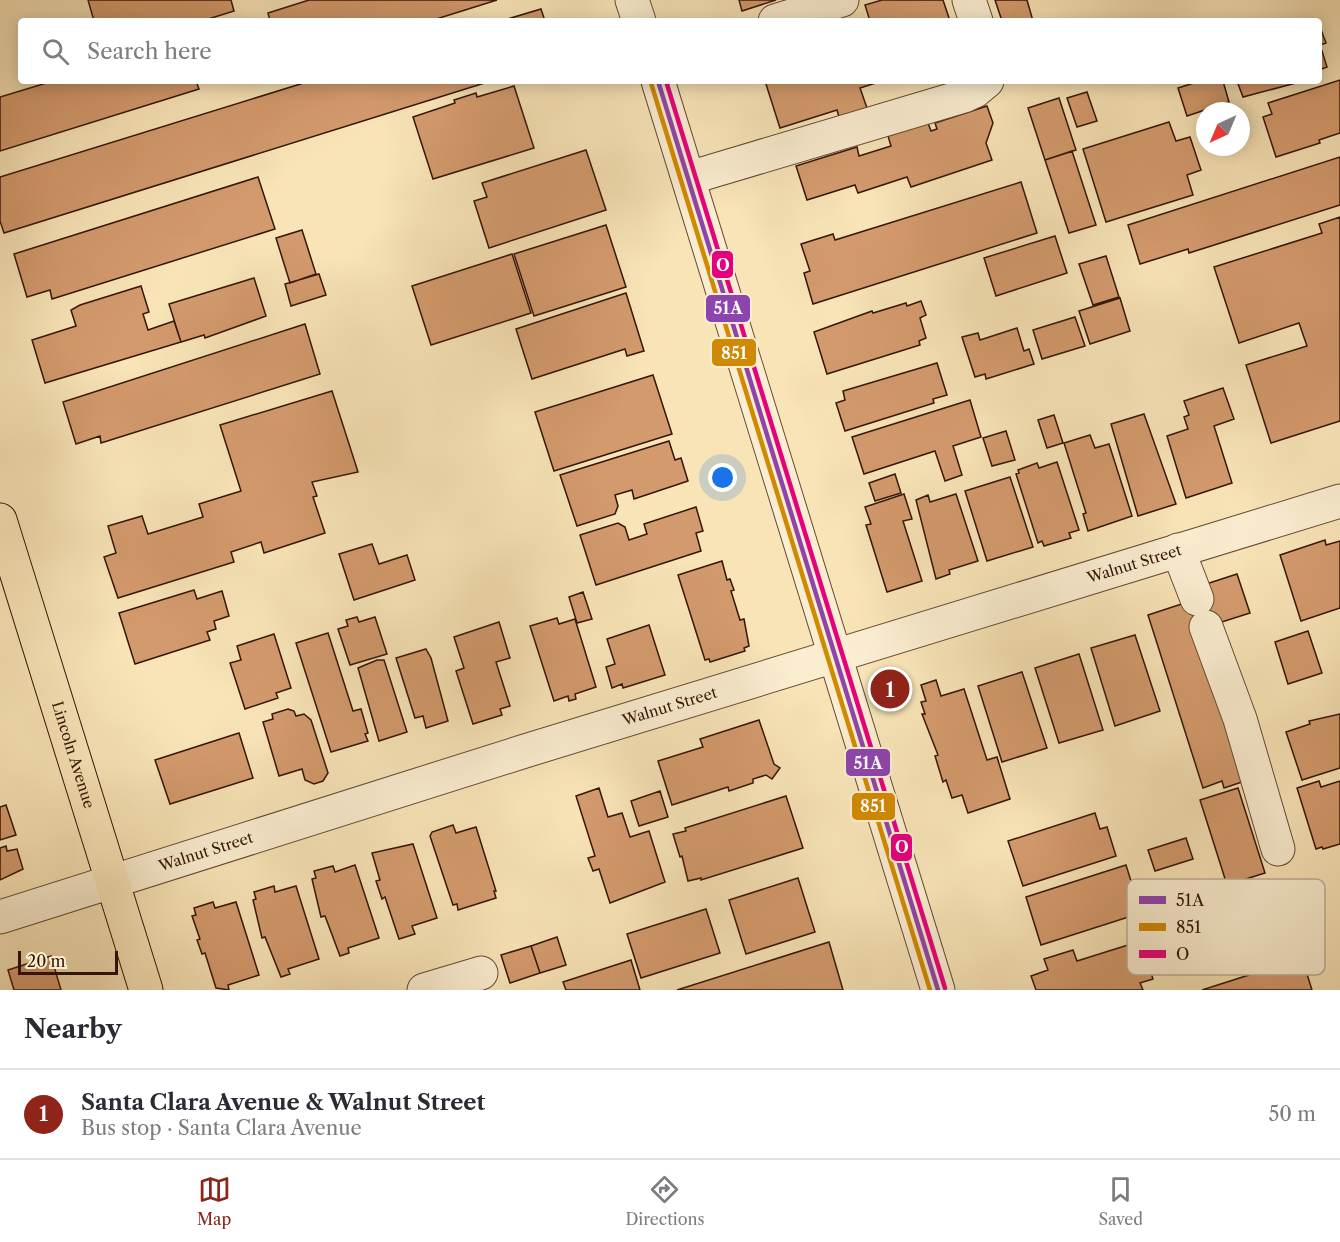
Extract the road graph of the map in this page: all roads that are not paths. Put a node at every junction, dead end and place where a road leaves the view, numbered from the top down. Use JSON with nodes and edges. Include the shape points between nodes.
{"nodes":[{"id":1,"x":632,"y":0,"type":"edge"},
{"id":2,"x":842,"y":0,"type":"edge"},
{"id":3,"x":969,"y":0,"type":"edge"},
{"id":4,"x":638,"y":18,"type":"edge"},
{"id":5,"x":785,"y":18,"type":"edge"},
{"id":6,"x":975,"y":18,"type":"edge"},
{"id":7,"x":659,"y":84,"type":"edge"},
{"id":8,"x":985,"y":84,"type":"edge"},
{"id":9,"x":689,"y":178,"type":"junction"},
{"id":10,"x":1340,"y":501,"type":"edge"},
{"id":11,"x":0,"y":520,"type":"edge"},
{"id":12,"x":1178,"y":550,"type":"junction"},
{"id":13,"x":836,"y":657,"type":"junction"},
{"id":14,"x":1278,"y":849,"type":"dead end"},
{"id":15,"x":112,"y":881,"type":"junction"},
{"id":16,"x":0,"y":917,"type":"edge"},
{"id":17,"x":481,"y":973,"type":"dead end"},
{"id":18,"x":146,"y":990,"type":"edge"},
{"id":19,"x":424,"y":990,"type":"edge"},
{"id":20,"x":938,"y":990,"type":"edge"}],
"edges":[{"from":1,"to":4,"type":"street"},
{"from":2,"to":5,"type":"street"},
{"from":3,"to":6,"type":"street"},
{"from":7,"to":9,"type":"street"},
{"from":8,"to":9,"type":"street","via":[[964,96]]},
{"from":9,"to":13,"type":"street"},
{"from":10,"to":12,"type":"street","name":"Walnut Street"},
{"from":11,"to":15,"type":"main road","name":"Lincoln Avenue"},
{"from":12,"to":13,"type":"street","name":"Walnut Street"},
{"from":12,"to":14,"type":"street","via":[[1240,719]]},
{"from":13,"to":15,"type":"street","name":"Walnut Street"},
{"from":13,"to":20,"type":"street"},
{"from":15,"to":16,"type":"street","name":"Walnut Street"},
{"from":15,"to":18,"type":"main road","name":"Lincoln Avenue"},
{"from":17,"to":19,"type":"street"}]}
